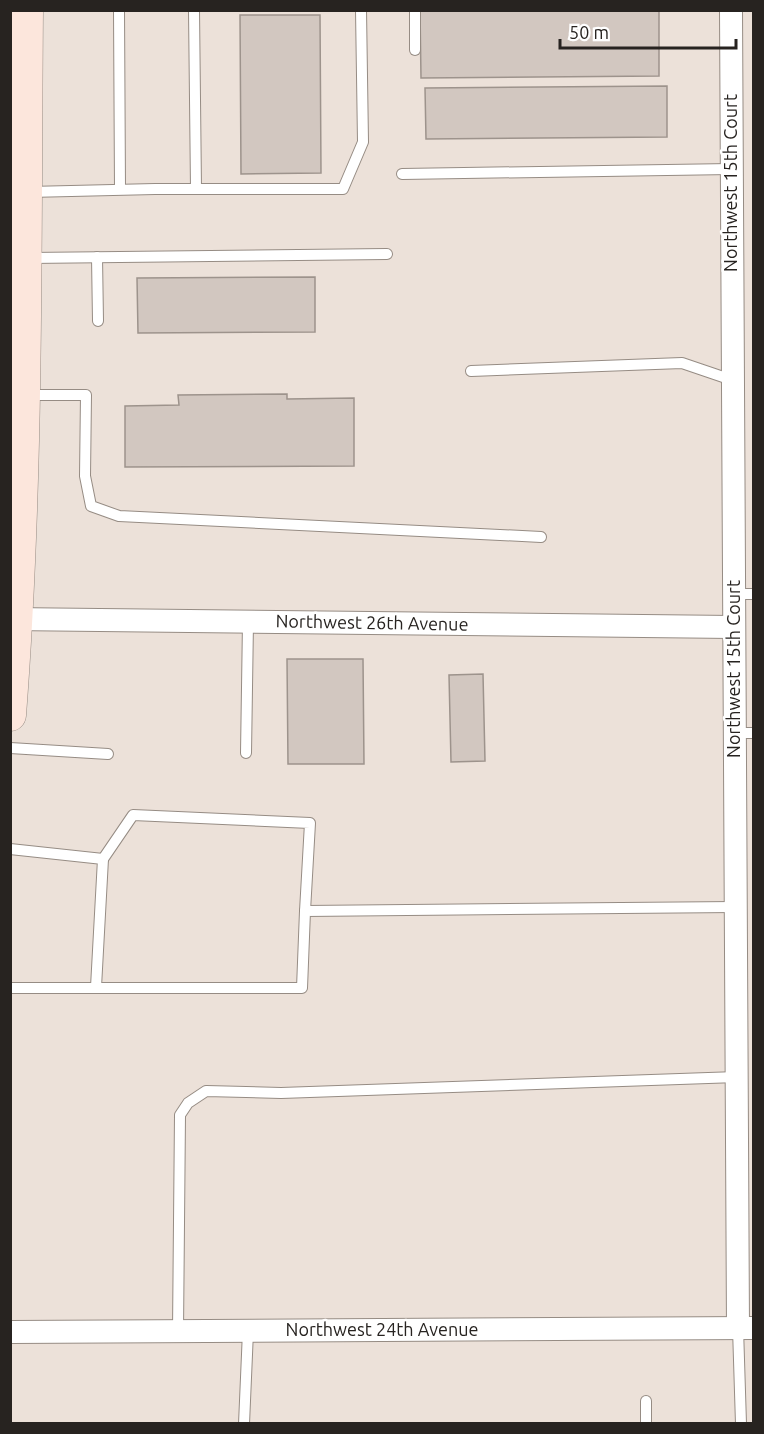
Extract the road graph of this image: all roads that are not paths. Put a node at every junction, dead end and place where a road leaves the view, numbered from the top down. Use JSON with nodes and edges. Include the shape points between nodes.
{"nodes":[{"id":1,"x":27,"y":10,"type":"edge"},
{"id":2,"x":119,"y":10,"type":"edge"},
{"id":3,"x":194,"y":10,"type":"edge"},
{"id":4,"x":361,"y":10,"type":"edge"},
{"id":5,"x":415,"y":10,"type":"edge"},
{"id":6,"x":731,"y":10,"type":"edge"},
{"id":7,"x":415,"y":50,"type":"dead end"},
{"id":8,"x":731,"y":169,"type":"junction"},
{"id":9,"x":402,"y":174,"type":"dead end"},
{"id":10,"x":120,"y":189,"type":"junction"},
{"id":11,"x":196,"y":189,"type":"junction"},
{"id":12,"x":26,"y":192,"type":"junction"},
{"id":13,"x":387,"y":254,"type":"dead end"},
{"id":14,"x":97,"y":257,"type":"junction"},
{"id":15,"x":26,"y":258,"type":"junction"},
{"id":16,"x":98,"y":321,"type":"dead end"},
{"id":17,"x":471,"y":371,"type":"dead end"},
{"id":18,"x":732,"y":380,"type":"junction"},
{"id":19,"x":25,"y":395,"type":"junction"},
{"id":20,"x":541,"y":537,"type":"dead end"},
{"id":21,"x":743,"y":594,"type":"edge"},
{"id":22,"x":14,"y":619,"type":"edge"},
{"id":23,"x":248,"y":622,"type":"junction"},
{"id":24,"x":733,"y":627,"type":"junction"},
{"id":25,"x":10,"y":715,"type":"edge"},
{"id":26,"x":744,"y":733,"type":"edge"},
{"id":27,"x":10,"y":748,"type":"edge"},
{"id":28,"x":246,"y":753,"type":"dead end"},
{"id":29,"x":108,"y":754,"type":"dead end"},
{"id":30,"x":10,"y":849,"type":"edge"},
{"id":31,"x":103,"y":859,"type":"junction"},
{"id":32,"x":735,"y":907,"type":"junction"},
{"id":33,"x":305,"y":910,"type":"junction"},
{"id":34,"x":96,"y":987,"type":"junction"},
{"id":35,"x":10,"y":988,"type":"edge"},
{"id":36,"x":737,"y":1077,"type":"junction"},
{"id":37,"x":746,"y":1328,"type":"edge"},
{"id":38,"x":178,"y":1331,"type":"junction"},
{"id":39,"x":248,"y":1331,"type":"junction"},
{"id":40,"x":10,"y":1332,"type":"edge"},
{"id":41,"x":646,"y":1401,"type":"dead end"},
{"id":42,"x":244,"y":1424,"type":"edge"},
{"id":43,"x":646,"y":1424,"type":"edge"},
{"id":44,"x":741,"y":1424,"type":"edge"}],
"edges":[{"from":1,"to":12,"type":"main road"},
{"from":2,"to":10,"type":"lane"},
{"from":3,"to":11,"type":"lane"},
{"from":4,"to":11,"type":"lane","via":[[363,142],[343,189]]},
{"from":5,"to":7,"type":"lane"},
{"from":6,"to":8,"type":"street","name":"Northwest 15th Court"},
{"from":8,"to":9,"type":"lane"},
{"from":8,"to":18,"type":"street","name":"Northwest 15th Court"},
{"from":10,"to":11,"type":"lane"},
{"from":10,"to":12,"type":"lane"},
{"from":12,"to":15,"type":"main road"},
{"from":13,"to":14,"type":"lane"},
{"from":14,"to":15,"type":"lane"},
{"from":14,"to":16,"type":"lane"},
{"from":15,"to":19,"type":"main road"},
{"from":17,"to":18,"type":"lane","via":[[682,363]]},
{"from":18,"to":21,"type":"street","name":"Northwest 15th Court"},
{"from":19,"to":20,"type":"lane","via":[[86,395],[84,476],[91,506],[119,516]]},
{"from":19,"to":22,"type":"main road"},
{"from":21,"to":24,"type":"street","name":"Northwest 15th Court"},
{"from":22,"to":23,"type":"street","name":"Northwest 26th Avenue"},
{"from":22,"to":25,"type":"main road"},
{"from":23,"to":24,"type":"street","name":"Northwest 26th Avenue"},
{"from":23,"to":28,"type":"lane"},
{"from":24,"to":26,"type":"street","name":"Northwest 15th Court"},
{"from":26,"to":32,"type":"street","name":"Northwest 15th Court"},
{"from":27,"to":29,"type":"lane"},
{"from":30,"to":31,"type":"lane"},
{"from":31,"to":33,"type":"lane","via":[[133,815],[310,823]]},
{"from":31,"to":34,"type":"lane"},
{"from":32,"to":33,"type":"lane"},
{"from":32,"to":36,"type":"street","name":"Northwest 15th Court"},
{"from":33,"to":34,"type":"lane","via":[[302,988]]},
{"from":34,"to":35,"type":"lane"},
{"from":36,"to":37,"type":"street","name":"Northwest 15th Court"},
{"from":36,"to":38,"type":"lane","via":[[281,1093],[206,1091],[188,1103],[180,1115]]},
{"from":37,"to":39,"type":"street","name":"Northwest 24th Avenue"},
{"from":37,"to":44,"type":"lane"},
{"from":38,"to":39,"type":"street","name":"Northwest 24th Avenue"},
{"from":38,"to":40,"type":"street","name":"Northwest 24th Avenue"},
{"from":39,"to":42,"type":"lane"},
{"from":41,"to":43,"type":"lane"}]}
